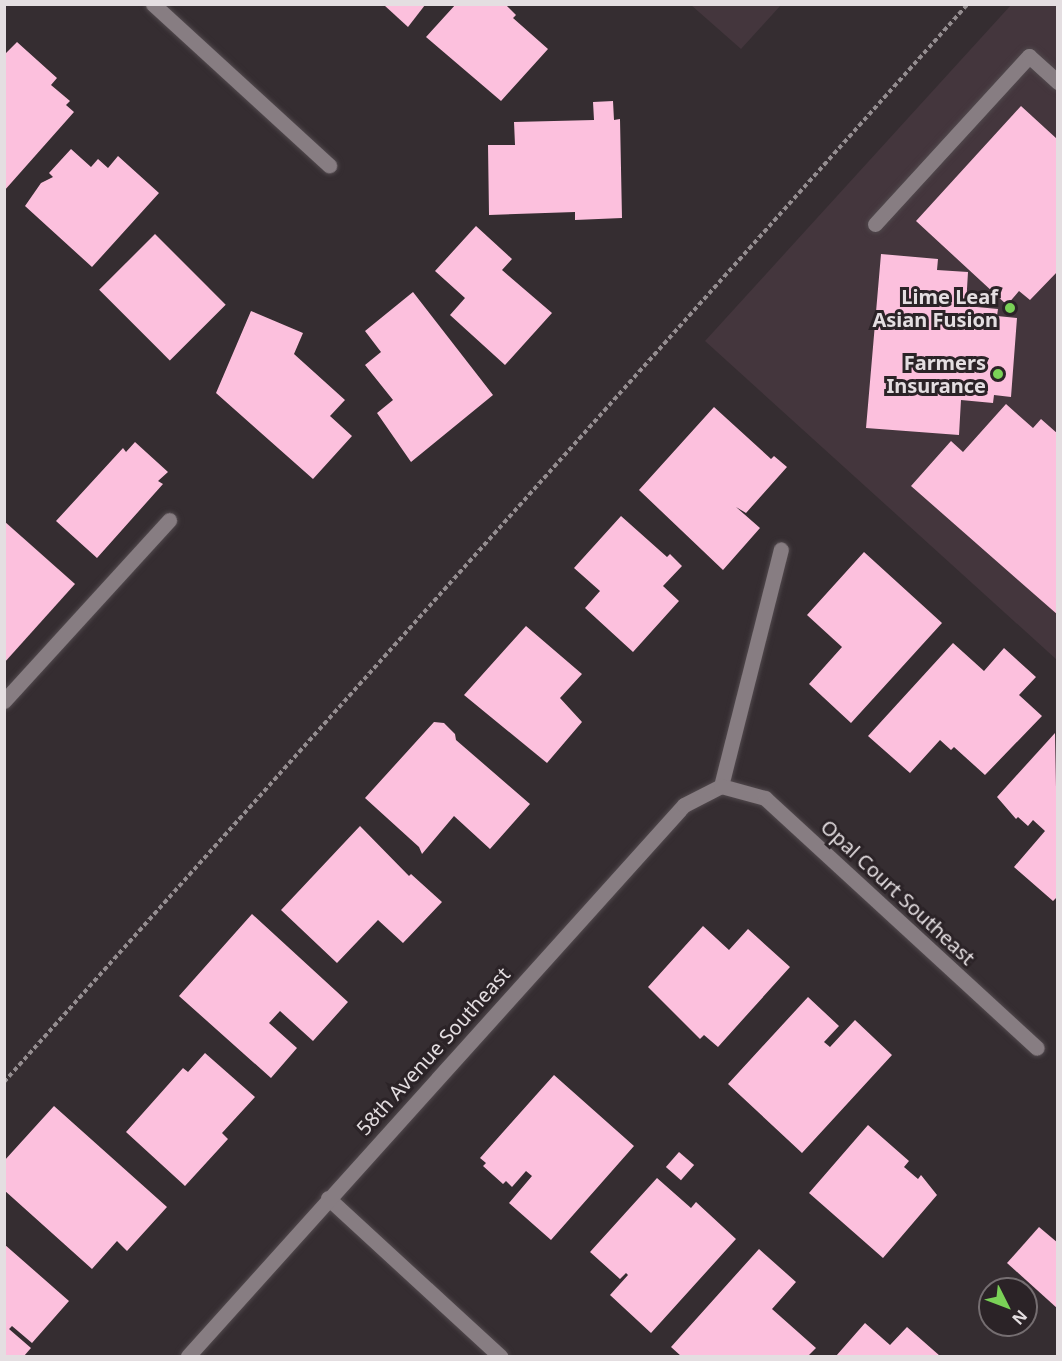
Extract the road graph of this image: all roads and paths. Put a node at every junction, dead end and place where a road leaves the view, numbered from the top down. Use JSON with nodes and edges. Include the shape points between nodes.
{"nodes":[{"id":1,"x":153,"y":4,"type":"edge"},
{"id":2,"x":968,"y":4,"type":"edge"},
{"id":3,"x":1058,"y":82,"type":"edge"},
{"id":4,"x":328,"y":165,"type":"dead end"},
{"id":5,"x":875,"y":224,"type":"dead end"},
{"id":6,"x":169,"y":520,"type":"dead end"},
{"id":7,"x":781,"y":549,"type":"dead end"},
{"id":8,"x":4,"y":701,"type":"edge"},
{"id":9,"x":721,"y":786,"type":"junction"},
{"id":10,"x":1037,"y":1048,"type":"dead end"},
{"id":11,"x":4,"y":1082,"type":"edge"},
{"id":12,"x":328,"y":1198,"type":"junction"},
{"id":13,"x":188,"y":1356,"type":"edge"},
{"id":14,"x":500,"y":1356,"type":"edge"}],
"edges":[{"from":1,"to":4,"type":"street"},
{"from":2,"to":11,"type":"path","via":[[408,635]]},
{"from":3,"to":5,"type":"street","via":[[1029,56]]},
{"from":6,"to":8,"type":"street"},
{"from":7,"to":9,"type":"street"},
{"from":9,"to":10,"type":"street","name":"Opal Court Southeast","via":[[765,798]]},
{"from":9,"to":12,"type":"street","name":"58th Avenue Southeast","via":[[684,805]]},
{"from":12,"to":13,"type":"street","name":"58th Avenue Southeast"},
{"from":12,"to":14,"type":"street"}]}
